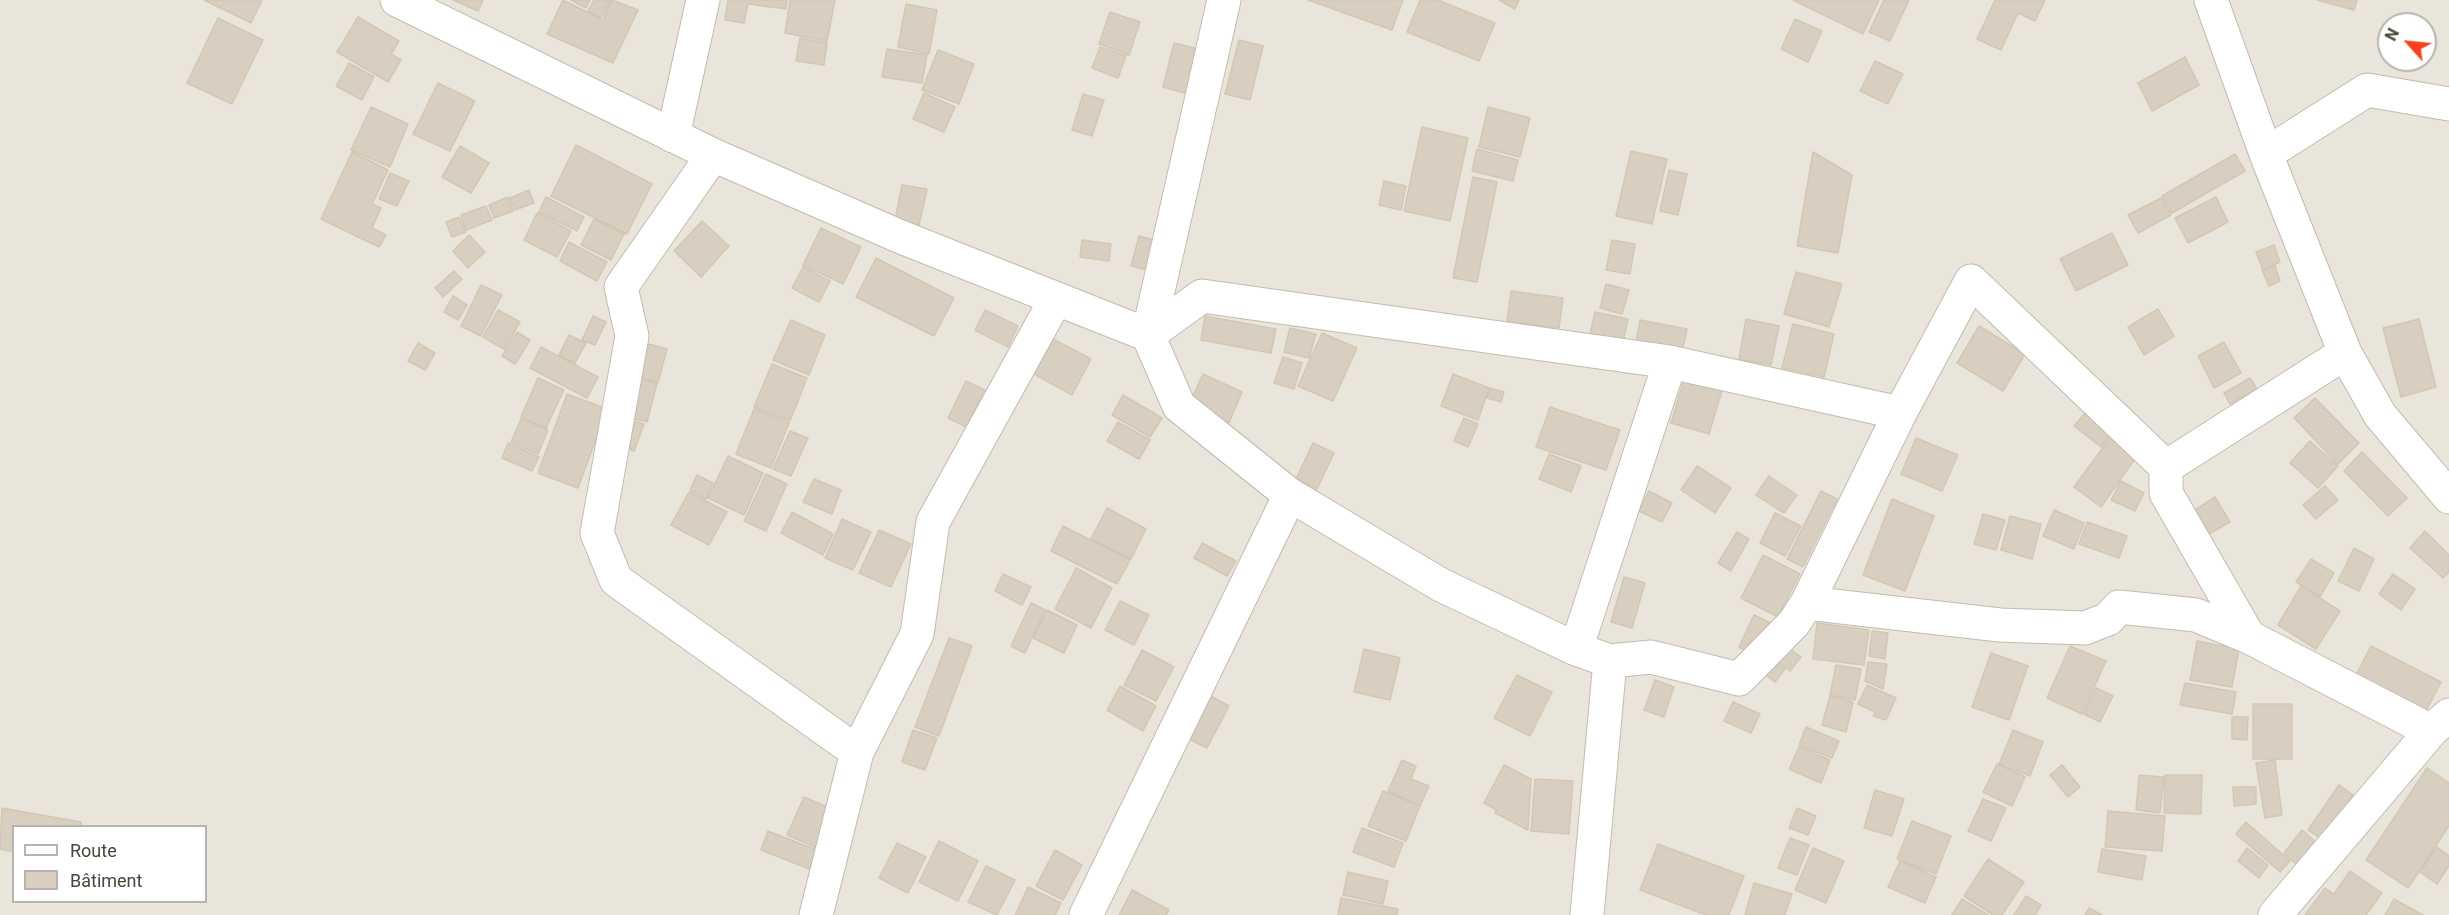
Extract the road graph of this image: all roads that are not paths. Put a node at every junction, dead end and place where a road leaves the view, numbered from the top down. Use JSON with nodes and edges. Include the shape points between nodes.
{"nodes":[{"id":1,"x":397,"y":0,"type":"edge"},
{"id":2,"x":703,"y":0,"type":"edge"},
{"id":3,"x":1224,"y":0,"type":"edge"},
{"id":4,"x":2211,"y":0,"type":"edge"},
{"id":5,"x":2449,"y":104,"type":"edge"},
{"id":6,"x":674,"y":136,"type":"junction"},
{"id":7,"x":2266,"y":154,"type":"junction"},
{"id":8,"x":713,"y":155,"type":"junction"},
{"id":9,"x":1056,"y":299,"type":"junction"},
{"id":10,"x":1148,"y":335,"type":"junction"},
{"id":11,"x":2345,"y":353,"type":"junction"},
{"id":12,"x":1670,"y":362,"type":"junction"},
{"id":13,"x":1900,"y":412,"type":"junction"},
{"id":14,"x":2166,"y":467,"type":"junction"},
{"id":15,"x":1290,"y":495,"type":"junction"},
{"id":16,"x":2449,"y":497,"type":"edge"},
{"id":17,"x":1807,"y":603,"type":"junction"},
{"id":18,"x":2249,"y":637,"type":"junction"},
{"id":19,"x":1576,"y":649,"type":"junction"},
{"id":20,"x":1610,"y":661,"type":"junction"},
{"id":21,"x":2440,"y":723,"type":"edge"},
{"id":22,"x":857,"y":752,"type":"junction"},
{"id":23,"x":816,"y":915,"type":"edge"},
{"id":24,"x":1086,"y":915,"type":"edge"},
{"id":25,"x":1587,"y":915,"type":"edge"},
{"id":26,"x":2275,"y":915,"type":"edge"}],
"edges":[{"from":1,"to":6,"type":"street"},
{"from":2,"to":6,"type":"street"},
{"from":3,"to":10,"type":"street"},
{"from":4,"to":7,"type":"street"},
{"from":5,"to":7,"type":"street","via":[[2367,90]]},
{"from":6,"to":8,"type":"street"},
{"from":7,"to":11,"type":"street"},
{"from":8,"to":9,"type":"street"},
{"from":8,"to":22,"type":"street","via":[[621,287],[632,336],[597,533],[616,580]]},
{"from":9,"to":10,"type":"street"},
{"from":9,"to":22,"type":"street","via":[[933,522],[917,634]]},
{"from":10,"to":12,"type":"street","via":[[1202,296]]},
{"from":10,"to":15,"type":"street","via":[[1179,406]]},
{"from":11,"to":14,"type":"street"},
{"from":11,"to":16,"type":"street","via":[[2380,415]]},
{"from":12,"to":13,"type":"street"},
{"from":12,"to":19,"type":"street"},
{"from":13,"to":14,"type":"street","via":[[1971,281]]},
{"from":13,"to":17,"type":"street"},
{"from":14,"to":18,"type":"street","via":[[2166,493]]},
{"from":15,"to":19,"type":"street","via":[[1441,585]]},
{"from":15,"to":24,"type":"street"},
{"from":17,"to":18,"type":"street","via":[[2000,625],[2085,628],[2108,619],[2119,607],[2196,615]]},
{"from":17,"to":20,"type":"street","via":[[1794,623],[1739,679],[1651,657]]},
{"from":18,"to":21,"type":"street"},
{"from":19,"to":20,"type":"street"},
{"from":20,"to":25,"type":"street"},
{"from":21,"to":26,"type":"street"},
{"from":22,"to":23,"type":"street"}]}
